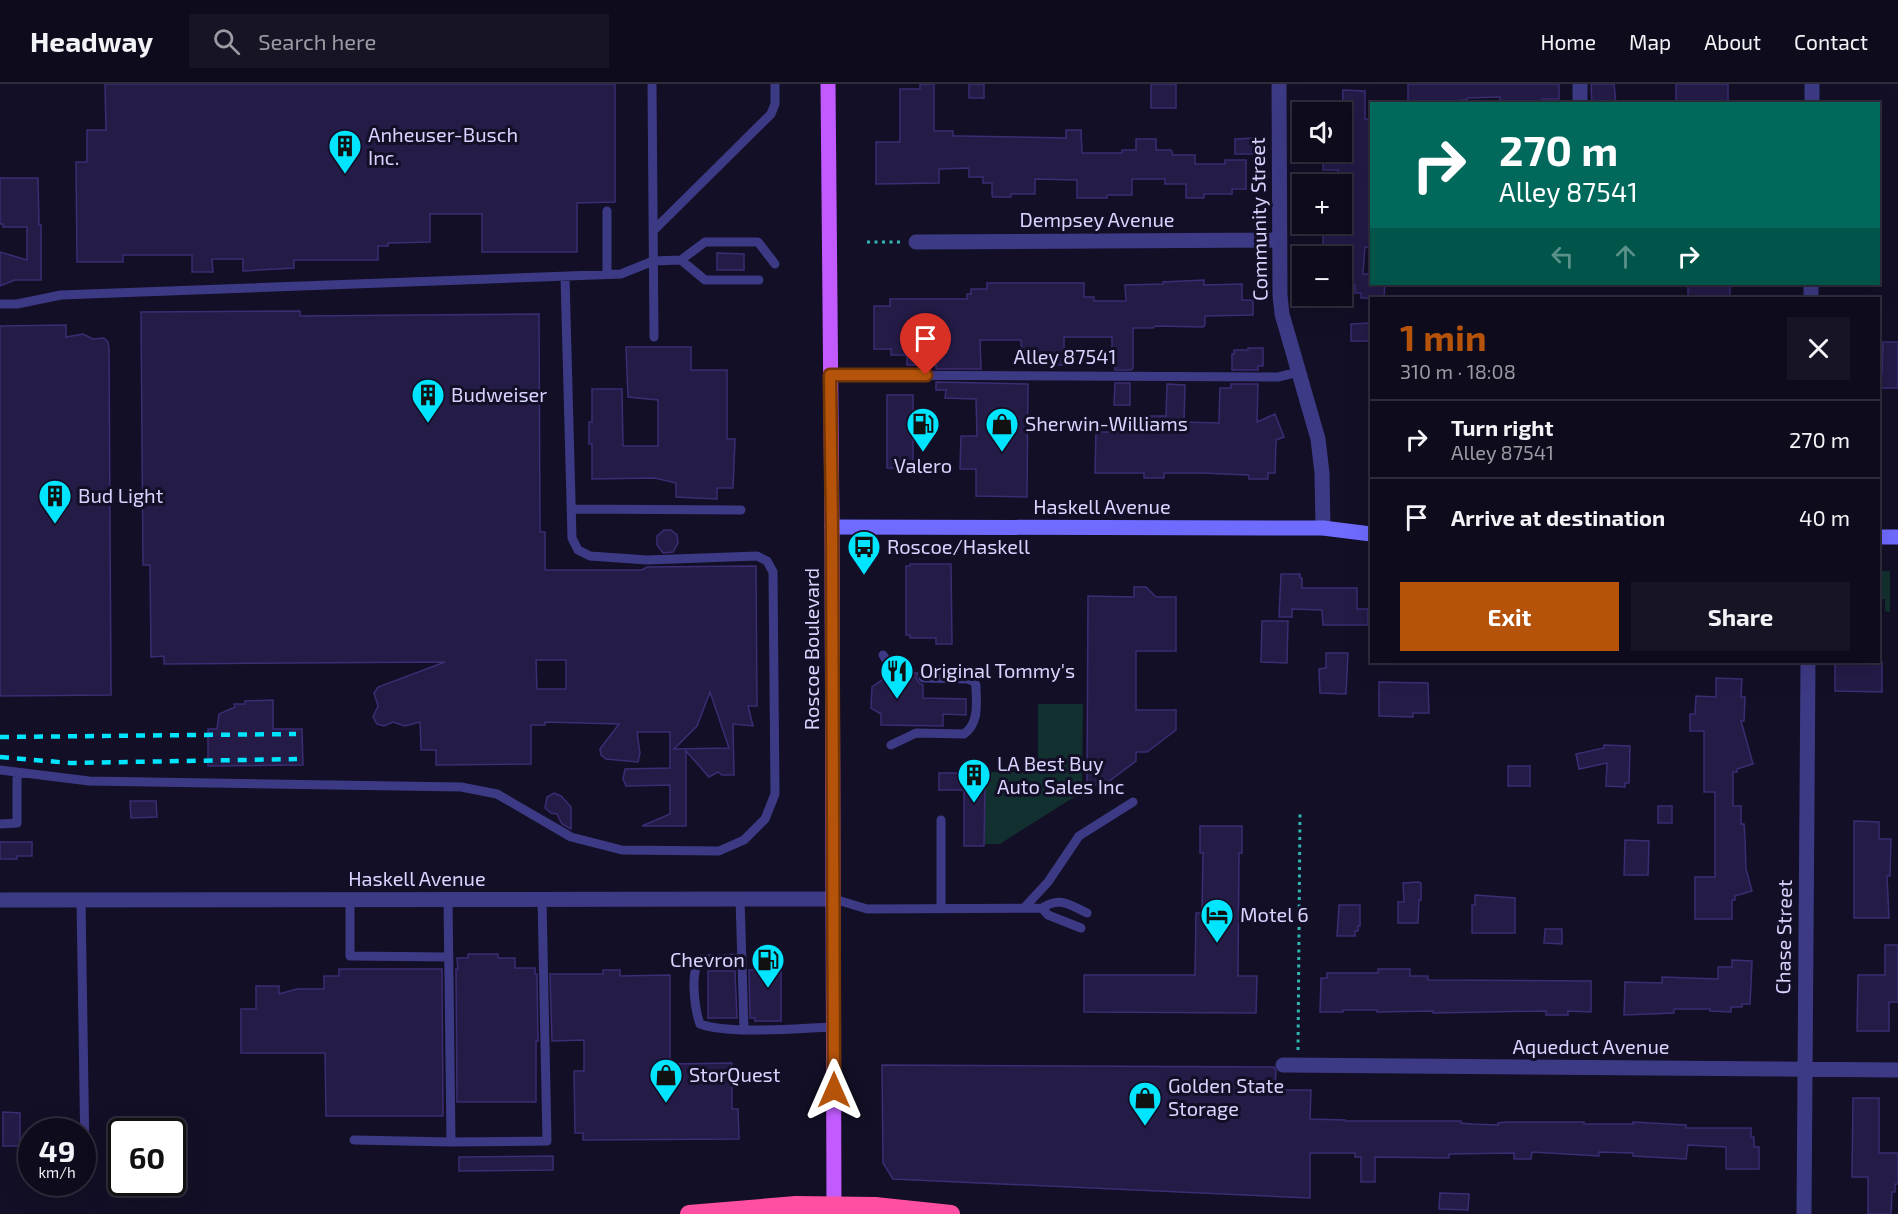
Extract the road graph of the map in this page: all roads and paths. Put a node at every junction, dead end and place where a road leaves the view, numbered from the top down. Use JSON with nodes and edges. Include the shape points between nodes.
{"nodes":[{"id":1,"x":652,"y":84,"type":"edge"},
{"id":2,"x":775,"y":84,"type":"edge"},
{"id":3,"x":828,"y":84,"type":"edge"},
{"id":4,"x":1279,"y":84,"type":"edge"},
{"id":5,"x":1580,"y":84,"type":"edge"},
{"id":6,"x":1812,"y":84,"type":"edge"},
{"id":7,"x":1580,"y":102,"type":"edge"},
{"id":8,"x":1812,"y":102,"type":"edge"},
{"id":9,"x":607,"y":211,"type":"dead end"},
{"id":10,"x":653,"y":231,"type":"junction"},
{"id":11,"x":1279,"y":240,"type":"junction"},
{"id":12,"x":867,"y":242,"type":"dead end"},
{"id":13,"x":916,"y":242,"type":"joint"},
{"id":14,"x":681,"y":260,"type":"junction"},
{"id":15,"x":653,"y":261,"type":"junction"},
{"id":16,"x":775,"y":264,"type":"dead end"},
{"id":17,"x":607,"y":274,"type":"junction"},
{"id":18,"x":565,"y":277,"type":"junction"},
{"id":19,"x":759,"y":280,"type":"dead end"},
{"id":20,"x":0,"y":304,"type":"edge"},
{"id":21,"x":654,"y":337,"type":"dead end"},
{"id":22,"x":1299,"y":372,"type":"junction"},
{"id":23,"x":830,"y":375,"type":"junction"},
{"id":24,"x":571,"y":509,"type":"junction"},
{"id":25,"x":741,"y":510,"type":"dead end"},
{"id":26,"x":832,"y":527,"type":"junction"},
{"id":27,"x":1323,"y":528,"type":"junction"},
{"id":28,"x":1370,"y":534,"type":"edge"},
{"id":29,"x":1880,"y":537,"type":"edge"},
{"id":30,"x":1898,"y":537,"type":"edge"},
{"id":31,"x":884,"y":655,"type":"dead end"},
{"id":32,"x":1808,"y":663,"type":"edge"},
{"id":33,"x":895,"y":673,"type":"dead end"},
{"id":34,"x":922,"y":678,"type":"dead end"},
{"id":35,"x":891,"y":745,"type":"dead end"},
{"id":36,"x":0,"y":770,"type":"edge"},
{"id":37,"x":17,"y":773,"type":"junction"},
{"id":38,"x":1133,"y":802,"type":"dead end"},
{"id":39,"x":1300,"y":812,"type":"dead end"},
{"id":40,"x":941,"y":820,"type":"dead end"},
{"id":41,"x":0,"y":824,"type":"edge"},
{"id":42,"x":448,"y":899,"type":"junction"},
{"id":43,"x":542,"y":899,"type":"junction"},
{"id":44,"x":740,"y":899,"type":"junction"},
{"id":45,"x":834,"y":899,"type":"junction"},
{"id":46,"x":0,"y":900,"type":"edge"},
{"id":47,"x":81,"y":900,"type":"junction"},
{"id":48,"x":350,"y":900,"type":"junction"},
{"id":49,"x":941,"y":908,"type":"junction"},
{"id":50,"x":1024,"y":908,"type":"junction"},
{"id":51,"x":1042,"y":908,"type":"junction"},
{"id":52,"x":1087,"y":913,"type":"dead end"},
{"id":53,"x":1081,"y":928,"type":"dead end"},
{"id":54,"x":449,"y":957,"type":"junction"},
{"id":55,"x":742,"y":958,"type":"junction"},
{"id":56,"x":834,"y":1028,"type":"junction"},
{"id":57,"x":744,"y":1029,"type":"junction"},
{"id":58,"x":1291,"y":1066,"type":"joint"},
{"id":59,"x":1803,"y":1069,"type":"junction"},
{"id":60,"x":1898,"y":1070,"type":"edge"},
{"id":61,"x":84,"y":1118,"type":"edge"},
{"id":62,"x":354,"y":1140,"type":"dead end"},
{"id":63,"x":451,"y":1142,"type":"junction"},
{"id":64,"x":834,"y":1210,"type":"edge"},
{"id":65,"x":689,"y":1214,"type":"edge"},
{"id":66,"x":951,"y":1214,"type":"edge"},
{"id":67,"x":1804,"y":1214,"type":"edge"}],
"edges":[{"from":1,"to":10,"type":"lane"},
{"from":2,"to":10,"type":"lane","via":[[771,114]]},
{"from":3,"to":23,"type":"main road","name":"Roscoe Boulevard"},
{"from":4,"to":11,"type":"street","name":"Community Street"},
{"from":5,"to":7,"type":"street"},
{"from":6,"to":8,"type":"street"},
{"from":9,"to":17,"type":"lane"},
{"from":10,"to":15,"type":"lane"},
{"from":11,"to":13,"type":"street","name":"Dempsey Avenue"},
{"from":11,"to":22,"type":"street","name":"Community Street","via":[[1282,314]]},
{"from":12,"to":13,"type":"path"},
{"from":14,"to":15,"type":"lane"},
{"from":14,"to":16,"type":"lane","via":[[705,242],[758,242]]},
{"from":14,"to":19,"type":"lane","via":[[705,280]]},
{"from":15,"to":17,"type":"lane","via":[[621,274]]},
{"from":15,"to":21,"type":"lane"},
{"from":17,"to":18,"type":"lane"},
{"from":18,"to":20,"type":"lane","via":[[60,295]]},
{"from":18,"to":24,"type":"lane"},
{"from":22,"to":23,"type":"lane","name":"Alley 87541","via":[[1278,377]]},
{"from":22,"to":27,"type":"street","name":"Community Street","via":[[1318,439]]},
{"from":23,"to":26,"type":"main road","name":"Roscoe Boulevard"},
{"from":24,"to":25,"type":"lane"},
{"from":24,"to":37,"type":"lane","via":[[572,538],[579,550],[590,556],[647,560],[757,556],[767,561],[773,572],[775,794],[765,819],[744,840],[719,850],[622,850],[571,837],[497,794],[461,787],[89,781]]},
{"from":26,"to":27,"type":"main road","name":"Haskell Avenue"},
{"from":26,"to":45,"type":"main road","name":"Roscoe Boulevard"},
{"from":27,"to":28,"type":"main road","name":"Haskell Avenue"},
{"from":29,"to":30,"type":"main road"},
{"from":31,"to":33,"type":"lane"},
{"from":32,"to":59,"type":"street","name":"Chase Street"},
{"from":34,"to":35,"type":"lane","via":[[973,681],[973,724],[964,734],[916,733]]},
{"from":36,"to":37,"type":"lane"},
{"from":37,"to":41,"type":"lane","via":[[17,824]]},
{"from":38,"to":50,"type":"lane","via":[[1078,836],[1048,882]]},
{"from":39,"to":58,"type":"path"},
{"from":40,"to":49,"type":"lane"},
{"from":42,"to":43,"type":"street","name":"Haskell Avenue"},
{"from":42,"to":48,"type":"street","name":"Haskell Avenue"},
{"from":42,"to":54,"type":"lane"},
{"from":43,"to":44,"type":"street","name":"Haskell Avenue"},
{"from":43,"to":63,"type":"lane","via":[[547,1141]]},
{"from":44,"to":45,"type":"street","name":"Haskell Avenue"},
{"from":44,"to":55,"type":"lane"},
{"from":45,"to":49,"type":"lane","via":[[867,909]]},
{"from":45,"to":56,"type":"main road","name":"Roscoe Boulevard"},
{"from":46,"to":47,"type":"street","name":"Haskell Avenue"},
{"from":47,"to":48,"type":"street","name":"Haskell Avenue"},
{"from":47,"to":61,"type":"lane"},
{"from":48,"to":54,"type":"lane","via":[[350,956]]},
{"from":49,"to":50,"type":"lane"},
{"from":50,"to":51,"type":"lane"},
{"from":51,"to":52,"type":"lane","via":[[1053,901]]},
{"from":51,"to":53,"type":"lane","via":[[1048,915]]},
{"from":54,"to":63,"type":"lane"},
{"from":55,"to":57,"type":"lane"},
{"from":55,"to":57,"type":"lane","via":[[701,959],[697,963],[696,1012],[700,1024],[711,1028]]},
{"from":56,"to":57,"type":"lane"},
{"from":56,"to":64,"type":"main road","name":"Roscoe Boulevard"},
{"from":58,"to":59,"type":"street","name":"Aqueduct Avenue"},
{"from":59,"to":60,"type":"street","name":"Aqueduct Avenue"},
{"from":59,"to":67,"type":"street","name":"Chase Street"},
{"from":62,"to":63,"type":"lane"},
{"from":64,"to":65,"type":"highway","via":[[796,1205]]},
{"from":64,"to":66,"type":"highway","via":[[875,1206]]}]}
